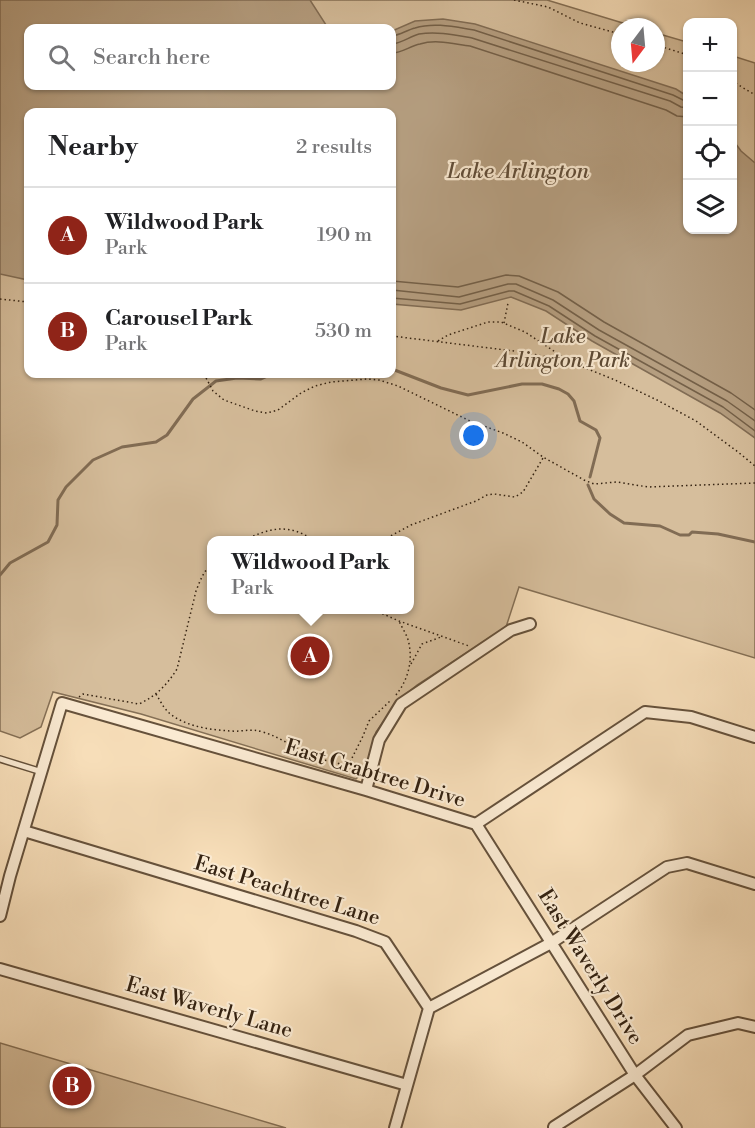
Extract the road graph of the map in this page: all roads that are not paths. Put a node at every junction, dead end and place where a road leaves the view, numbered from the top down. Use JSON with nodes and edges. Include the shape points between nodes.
{"nodes":[{"id":1,"x":530,"y":624,"type":"dead end"},
{"id":2,"x":755,"y":737,"type":"edge"},
{"id":3,"x":0,"y":759,"type":"edge"},
{"id":4,"x":42,"y":772,"type":"junction"},
{"id":5,"x":366,"y":790,"type":"junction"},
{"id":6,"x":476,"y":824,"type":"junction"},
{"id":7,"x":24,"y":831,"type":"junction"},
{"id":8,"x":5,"y":874,"type":"edge"},
{"id":9,"x":755,"y":884,"type":"edge"},
{"id":10,"x":0,"y":916,"type":"edge"},
{"id":11,"x":551,"y":944,"type":"junction"},
{"id":12,"x":0,"y":969,"type":"edge"},
{"id":13,"x":429,"y":1008,"type":"junction"},
{"id":14,"x":755,"y":1027,"type":"edge"},
{"id":15,"x":635,"y":1075,"type":"junction"},
{"id":16,"x":407,"y":1085,"type":"junction"},
{"id":17,"x":554,"y":1127,"type":"edge"},
{"id":18,"x":395,"y":1128,"type":"edge"},
{"id":19,"x":676,"y":1128,"type":"edge"}],
"edges":[{"from":1,"to":5,"type":"street","via":[[511,630],[401,704],[379,740]]},
{"from":2,"to":6,"type":"street","name":"East Crabtree Drive","via":[[692,717],[645,712]]},
{"from":3,"to":4,"type":"lane"},
{"from":4,"to":5,"type":"street","name":"East Crabtree Drive","via":[[62,703]]},
{"from":4,"to":7,"type":"street"},
{"from":5,"to":6,"type":"street","name":"East Crabtree Drive"},
{"from":6,"to":11,"type":"street","name":"East Waverly Drive"},
{"from":7,"to":8,"type":"street"},
{"from":7,"to":13,"type":"street","name":"East Peachtree Lane","via":[[385,942]]},
{"from":8,"to":10,"type":"street"},
{"from":9,"to":11,"type":"street","via":[[687,863],[667,867]]},
{"from":11,"to":13,"type":"street"},
{"from":11,"to":15,"type":"street","name":"East Waverly Drive"},
{"from":12,"to":16,"type":"street","name":"East Waverly Lane"},
{"from":13,"to":16,"type":"street"},
{"from":14,"to":15,"type":"street","via":[[738,1023],[688,1035]]},
{"from":15,"to":17,"type":"street"},
{"from":15,"to":19,"type":"street","name":"East Waverly Drive"},
{"from":16,"to":18,"type":"street"}]}
